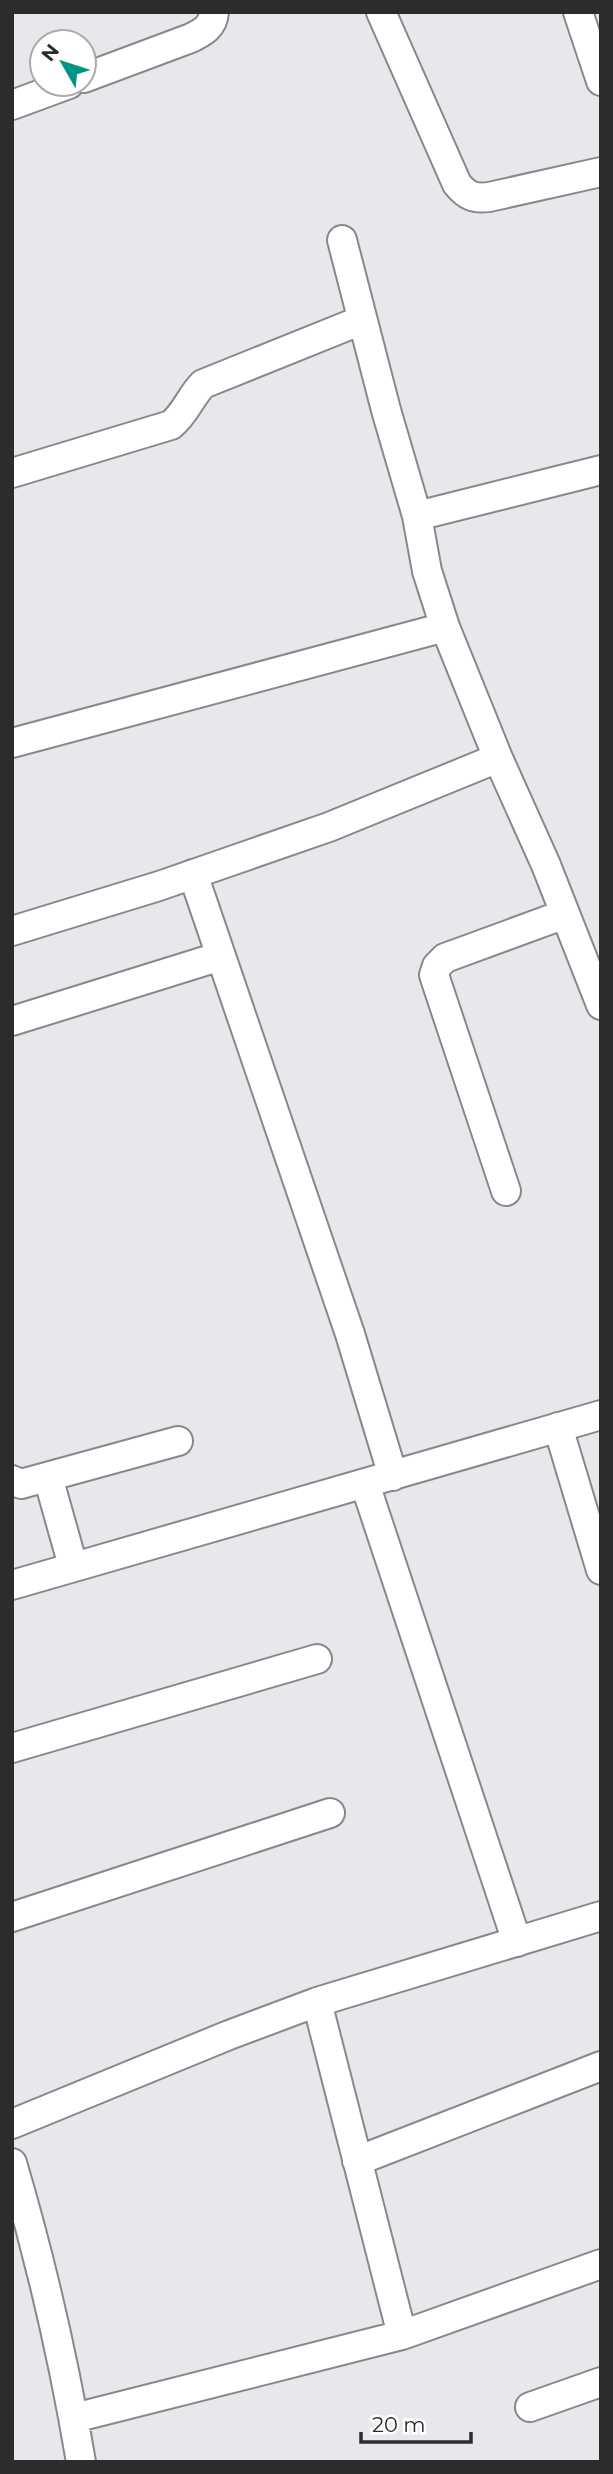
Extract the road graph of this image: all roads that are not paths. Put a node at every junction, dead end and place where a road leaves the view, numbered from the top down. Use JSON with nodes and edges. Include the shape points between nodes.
{"nodes":[{"id":1,"x":214,"y":12,"type":"edge"},
{"id":2,"x":381,"y":12,"type":"edge"},
{"id":3,"x":578,"y":12,"type":"edge"},
{"id":4,"x":98,"y":73,"type":"edge"},
{"id":5,"x":601,"y":80,"type":"edge"},
{"id":6,"x":31,"y":98,"type":"edge"},
{"id":7,"x":12,"y":105,"type":"edge"},
{"id":8,"x":601,"y":172,"type":"edge"},
{"id":9,"x":342,"y":240,"type":"dead end"},
{"id":10,"x":362,"y":320,"type":"junction"},
{"id":11,"x":601,"y":470,"type":"edge"},
{"id":12,"x":12,"y":473,"type":"edge"},
{"id":13,"x":417,"y":516,"type":"junction"},
{"id":14,"x":445,"y":627,"type":"junction"},
{"id":15,"x":12,"y":743,"type":"edge"},
{"id":16,"x":498,"y":758,"type":"junction"},
{"id":17,"x":192,"y":874,"type":"junction"},
{"id":18,"x":565,"y":914,"type":"junction"},
{"id":19,"x":12,"y":931,"type":"edge"},
{"id":20,"x":221,"y":956,"type":"junction"},
{"id":21,"x":598,"y":990,"type":"edge"},
{"id":22,"x":12,"y":1021,"type":"edge"},
{"id":23,"x":506,"y":1191,"type":"dead end"},
{"id":24,"x":601,"y":1415,"type":"edge"},
{"id":25,"x":558,"y":1427,"type":"junction"},
{"id":26,"x":178,"y":1441,"type":"dead end"},
{"id":27,"x":48,"y":1476,"type":"junction"},
{"id":28,"x":393,"y":1476,"type":"junction"},
{"id":29,"x":12,"y":1480,"type":"edge"},
{"id":30,"x":365,"y":1484,"type":"junction"},
{"id":31,"x":73,"y":1566,"type":"junction"},
{"id":32,"x":601,"y":1570,"type":"edge"},
{"id":33,"x":12,"y":1585,"type":"edge"},
{"id":34,"x":317,"y":1659,"type":"dead end"},
{"id":35,"x":12,"y":1748,"type":"edge"},
{"id":36,"x":330,"y":1813,"type":"dead end"},
{"id":37,"x":601,"y":1916,"type":"edge"},
{"id":38,"x":12,"y":1917,"type":"edge"},
{"id":39,"x":517,"y":1942,"type":"junction"},
{"id":40,"x":317,"y":2002,"type":"junction"},
{"id":41,"x":601,"y":2066,"type":"edge"},
{"id":42,"x":12,"y":2124,"type":"edge"},
{"id":43,"x":357,"y":2161,"type":"junction"},
{"id":44,"x":12,"y":2163,"type":"edge"},
{"id":45,"x":22,"y":2232,"type":"edge"},
{"id":46,"x":601,"y":2264,"type":"edge"},
{"id":47,"x":402,"y":2335,"type":"junction"},
{"id":48,"x":601,"y":2382,"type":"edge"},
{"id":49,"x":530,"y":2407,"type":"dead end"},
{"id":50,"x":74,"y":2418,"type":"junction"},
{"id":51,"x":81,"y":2462,"type":"edge"}],
"edges":[{"from":1,"to":4,"type":"street","via":[[206,30],[191,38]]},
{"from":2,"to":8,"type":"street","via":[[465,194],[475,199],[489,197]]},
{"from":3,"to":5,"type":"street"},
{"from":6,"to":7,"type":"street"},
{"from":9,"to":10,"type":"street"},
{"from":10,"to":12,"type":"street","via":[[203,384],[183,416],[171,425]]},
{"from":10,"to":13,"type":"street"},
{"from":11,"to":13,"type":"street"},
{"from":13,"to":14,"type":"street","via":[[427,570]]},
{"from":14,"to":15,"type":"street"},
{"from":14,"to":16,"type":"street"},
{"from":16,"to":17,"type":"street","via":[[329,827]]},
{"from":16,"to":18,"type":"street"},
{"from":17,"to":19,"type":"street"},
{"from":17,"to":20,"type":"street"},
{"from":18,"to":21,"type":"street"},
{"from":18,"to":23,"type":"street","via":[[445,958],[434,975]]},
{"from":20,"to":22,"type":"street"},
{"from":20,"to":28,"type":"street","via":[[350,1334]]},
{"from":24,"to":25,"type":"street"},
{"from":25,"to":28,"type":"street"},
{"from":25,"to":32,"type":"street"},
{"from":26,"to":27,"type":"street"},
{"from":27,"to":29,"type":"street","via":[[21,1484]]},
{"from":27,"to":31,"type":"street"},
{"from":28,"to":30,"type":"street"},
{"from":30,"to":31,"type":"street"},
{"from":30,"to":39,"type":"street"},
{"from":31,"to":33,"type":"street"},
{"from":34,"to":35,"type":"street"},
{"from":36,"to":38,"type":"street"},
{"from":37,"to":39,"type":"street"},
{"from":39,"to":40,"type":"street"},
{"from":40,"to":42,"type":"street"},
{"from":40,"to":43,"type":"street"},
{"from":41,"to":43,"type":"street"},
{"from":43,"to":47,"type":"street"},
{"from":44,"to":45,"type":"street"},
{"from":45,"to":50,"type":"street"},
{"from":46,"to":47,"type":"street"},
{"from":47,"to":50,"type":"street"},
{"from":48,"to":49,"type":"street"},
{"from":50,"to":51,"type":"street"}]}
